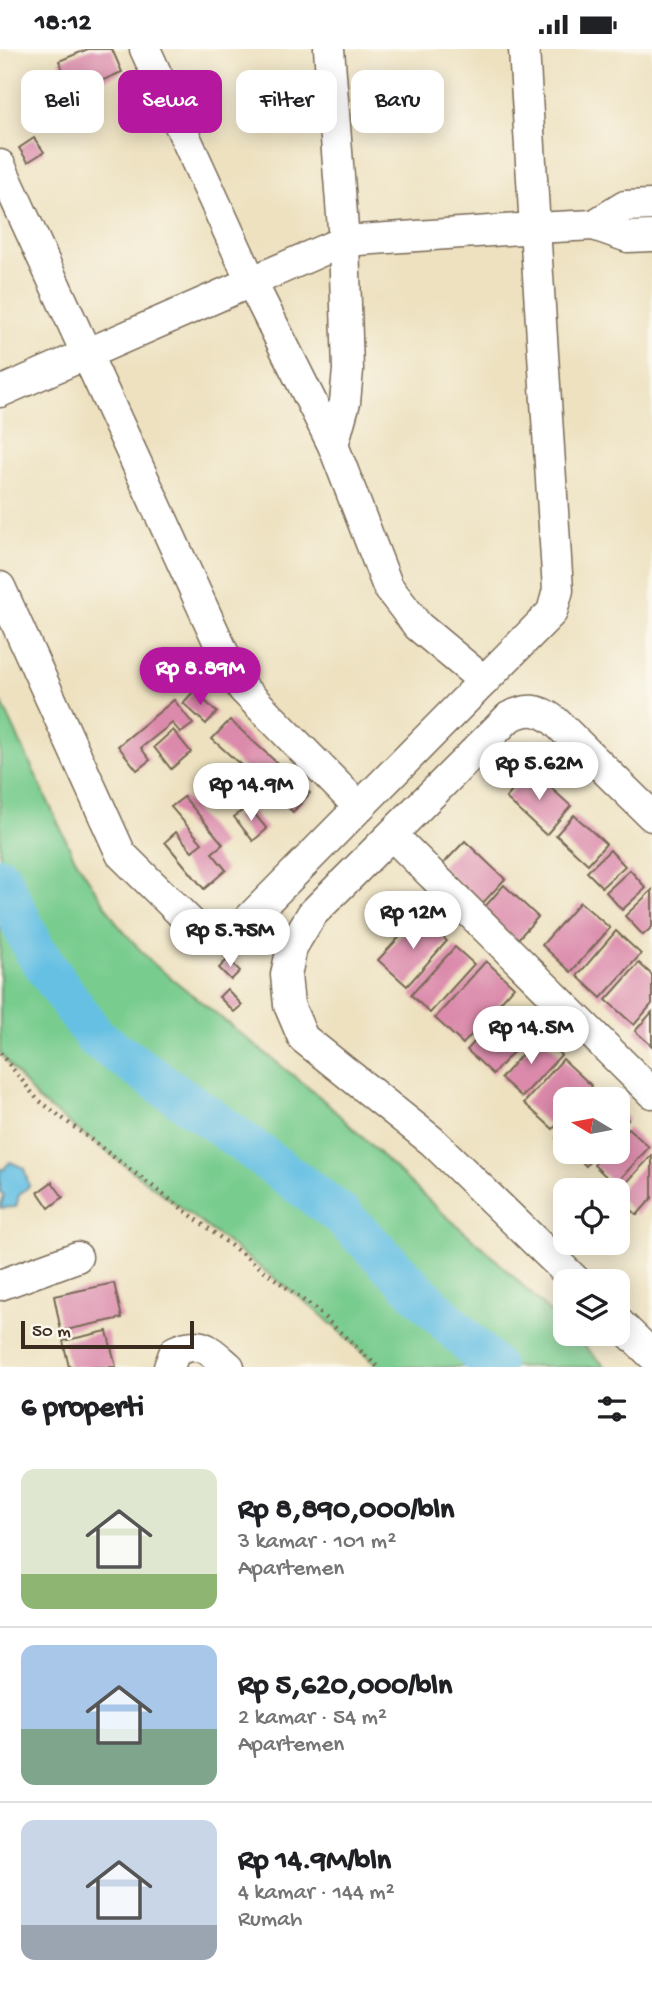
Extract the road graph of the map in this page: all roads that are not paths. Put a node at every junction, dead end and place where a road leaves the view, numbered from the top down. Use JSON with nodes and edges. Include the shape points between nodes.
{"nodes":[{"id":1,"x":145,"y":49,"type":"edge"},
{"id":2,"x":329,"y":49,"type":"edge"},
{"id":3,"x":524,"y":49,"type":"edge"},
{"id":4,"x":0,"y":165,"type":"edge"},
{"id":5,"x":652,"y":205,"type":"edge"},
{"id":6,"x":594,"y":225,"type":"junction"},
{"id":7,"x":535,"y":228,"type":"junction"},
{"id":8,"x":652,"y":236,"type":"edge"},
{"id":9,"x":344,"y":241,"type":"junction"},
{"id":10,"x":251,"y":281,"type":"junction"},
{"id":11,"x":87,"y":353,"type":"junction"},
{"id":12,"x":0,"y":392,"type":"edge"},
{"id":13,"x":333,"y":445,"type":"junction"},
{"id":14,"x":0,"y":587,"type":"edge"},
{"id":15,"x":484,"y":681,"type":"junction"},
{"id":16,"x":359,"y":807,"type":"junction"},
{"id":17,"x":652,"y":816,"type":"edge"},
{"id":18,"x":392,"y":835,"type":"junction"},
{"id":19,"x":652,"y":1093,"type":"edge"},
{"id":20,"x":77,"y":1257,"type":"dead end"},
{"id":21,"x":564,"y":1269,"type":"edge"},
{"id":22,"x":0,"y":1286,"type":"edge"},
{"id":23,"x":630,"y":1334,"type":"edge"},
{"id":24,"x":652,"y":1356,"type":"edge"},
{"id":25,"x":172,"y":1359,"type":"edge"},
{"id":26,"x":229,"y":1367,"type":"edge"}],
"edges":[{"from":1,"to":10,"type":"street"},
{"from":2,"to":9,"type":"street"},
{"from":3,"to":7,"type":"street"},
{"from":4,"to":11,"type":"street"},
{"from":5,"to":6,"type":"street","via":[[625,207]]},
{"from":6,"to":7,"type":"street"},
{"from":6,"to":8,"type":"street","via":[[628,237]]},
{"from":7,"to":9,"type":"street"},
{"from":7,"to":15,"type":"street","via":[[558,590],[552,612]]},
{"from":9,"to":10,"type":"street"},
{"from":9,"to":13,"type":"street","via":[[348,370]]},
{"from":10,"to":11,"type":"street"},
{"from":10,"to":13,"type":"street"},
{"from":11,"to":12,"type":"street"},
{"from":11,"to":16,"type":"street","via":[[243,689]]},
{"from":13,"to":15,"type":"street","via":[[388,587],[418,626]]},
{"from":14,"to":16,"type":"street","via":[[121,855],[195,927],[220,935],[239,929]]},
{"from":15,"to":16,"type":"street"},
{"from":17,"to":18,"type":"street","via":[[555,721],[541,711],[524,709],[509,717]]},
{"from":18,"to":19,"type":"street"},
{"from":18,"to":21,"type":"street","via":[[312,914],[292,947],[286,975],[289,1005],[303,1038],[432,1140]]},
{"from":20,"to":22,"type":"street"},
{"from":23,"to":24,"type":"street"},
{"from":25,"to":26,"type":"street","via":[[189,1345],[206,1347]]}]}
